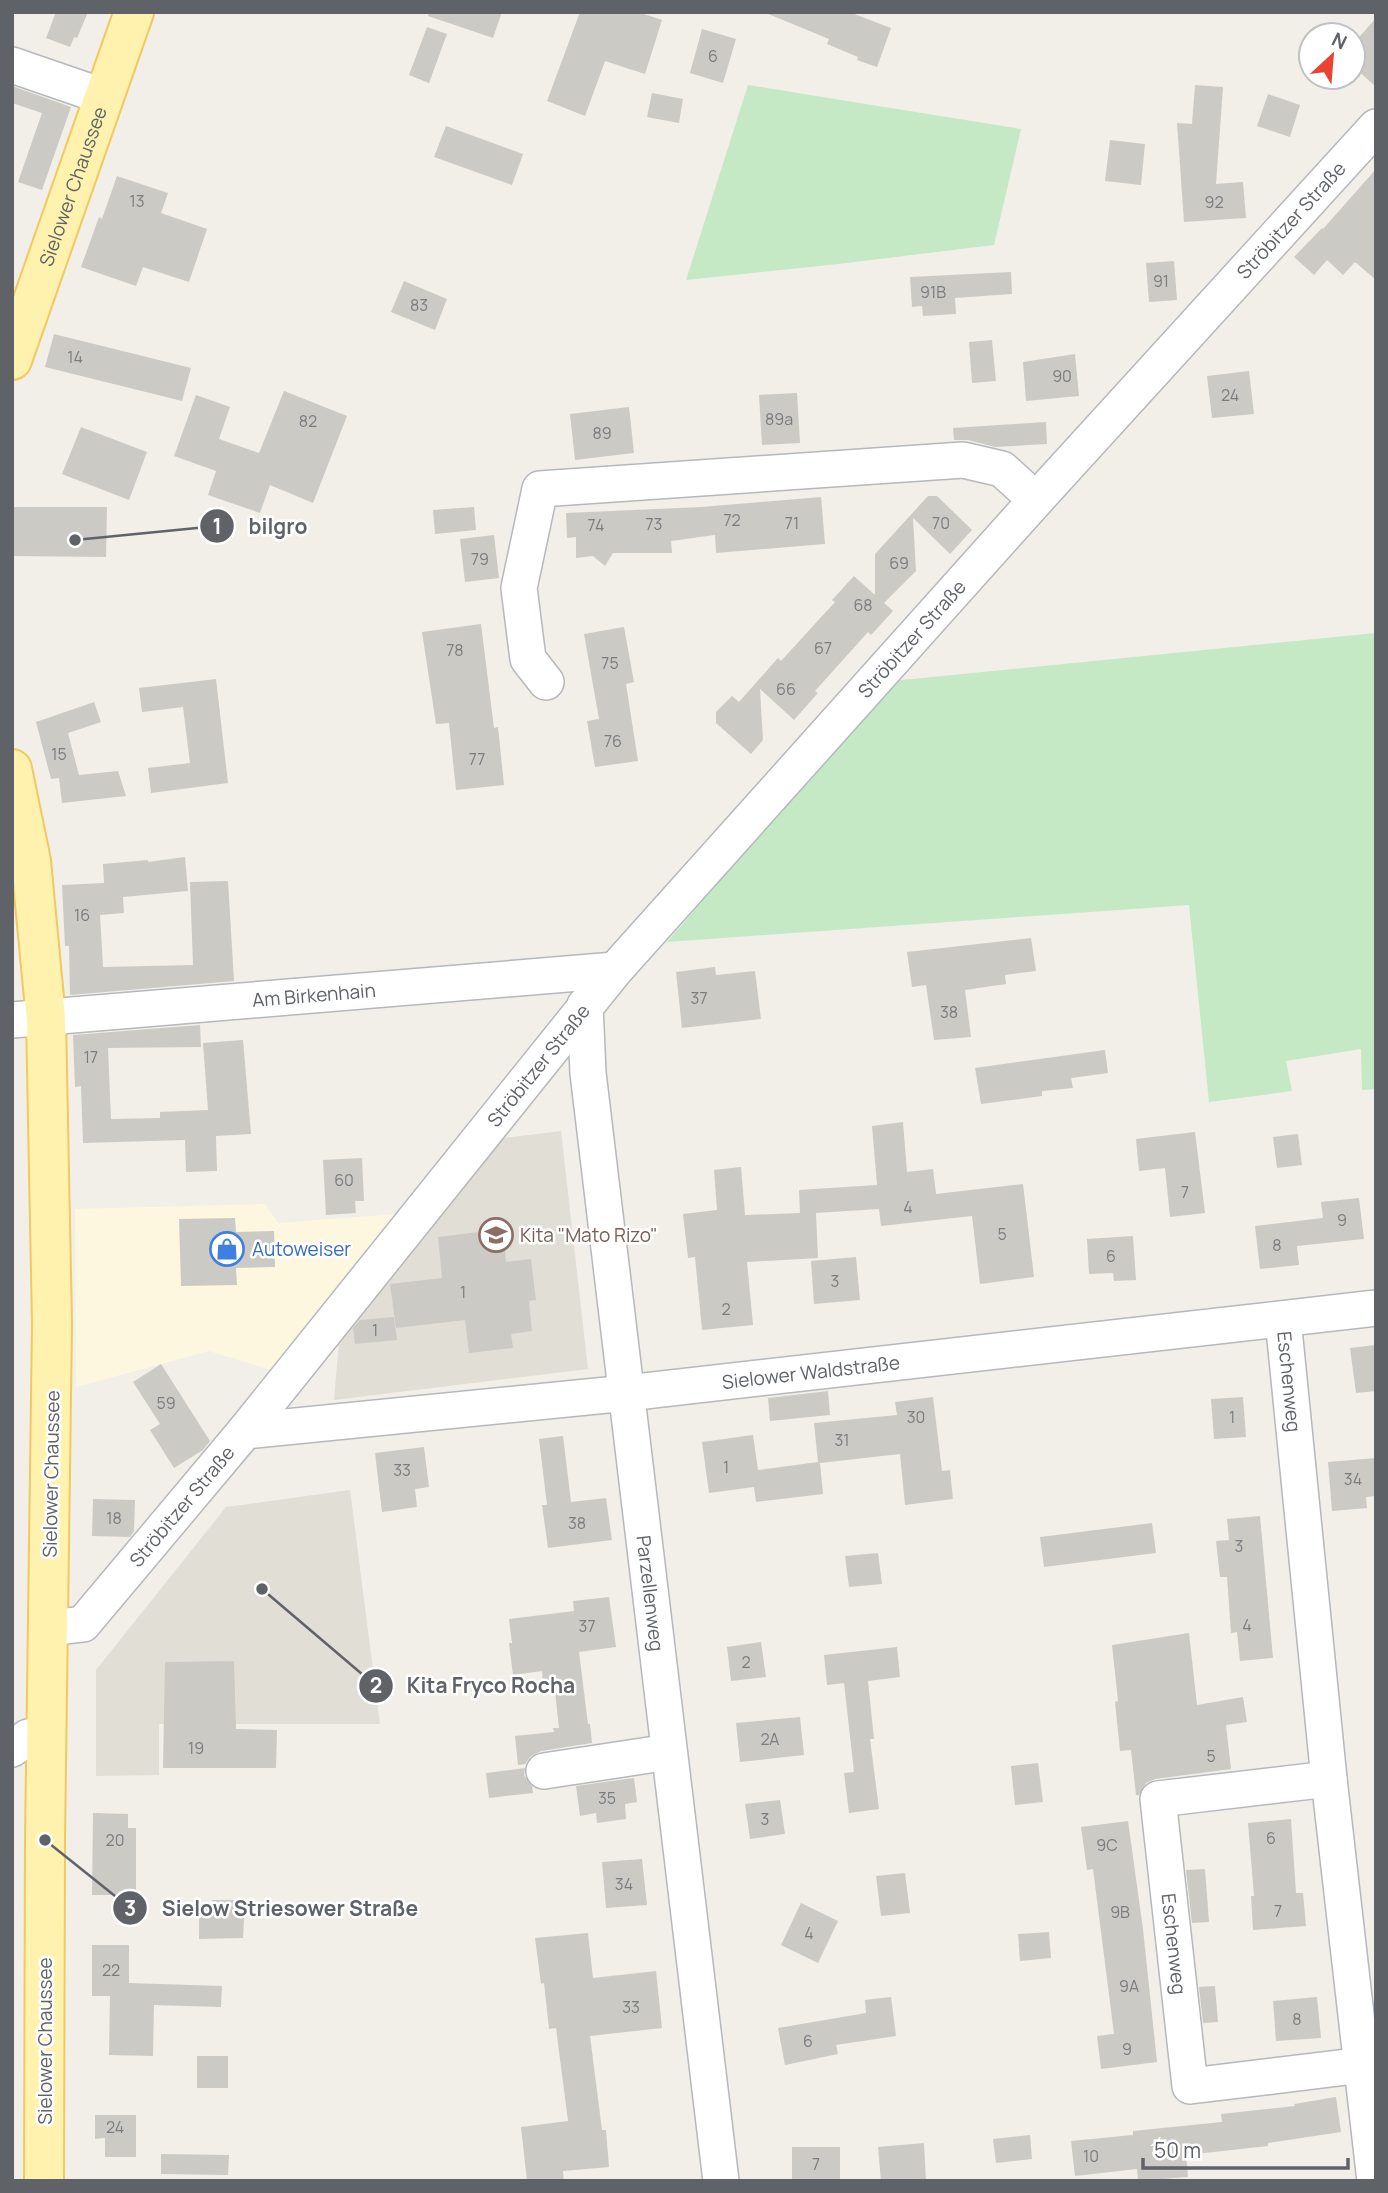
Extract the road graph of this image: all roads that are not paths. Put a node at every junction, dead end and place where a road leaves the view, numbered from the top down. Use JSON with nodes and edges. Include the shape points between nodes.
{"nodes":[{"id":1,"x":134,"y":12,"type":"edge"},
{"id":2,"x":12,"y":65,"type":"edge"},
{"id":3,"x":104,"y":96,"type":"junction"},
{"id":4,"x":1376,"y":127,"type":"edge"},
{"id":5,"x":12,"y":360,"type":"edge"},
{"id":6,"x":1036,"y":500,"type":"junction"},
{"id":7,"x":546,"y":682,"type":"dead end"},
{"id":8,"x":12,"y":769,"type":"edge"},
{"id":9,"x":615,"y":970,"type":"junction"},
{"id":10,"x":585,"y":1005,"type":"junction"},
{"id":11,"x":29,"y":1019,"type":"edge"},
{"id":12,"x":1376,"y":1308,"type":"edge"},
{"id":13,"x":1283,"y":1318,"type":"junction"},
{"id":14,"x":627,"y":1393,"type":"junction"},
{"id":15,"x":244,"y":1432,"type":"junction"},
{"id":16,"x":50,"y":1628,"type":"junction"},
{"id":17,"x":30,"y":1743,"type":"edge"},
{"id":18,"x":669,"y":1752,"type":"junction"},
{"id":19,"x":544,"y":1771,"type":"dead end"},
{"id":20,"x":1329,"y":1779,"type":"junction"},
{"id":21,"x":1363,"y":2065,"type":"junction"},
{"id":22,"x":44,"y":2181,"type":"edge"},
{"id":23,"x":721,"y":2181,"type":"edge"},
{"id":24,"x":1375,"y":2181,"type":"edge"}],
"edges":[{"from":1,"to":3,"type":"main road","name":"Sielower Chaussee"},
{"from":2,"to":3,"type":"street"},
{"from":3,"to":5,"type":"main road","name":"Sielower Chaussee"},
{"from":4,"to":6,"type":"street","name":"Ströbitzer Straße"},
{"from":6,"to":7,"type":"street","via":[[1002,469],[963,460],[540,489],[519,588],[528,659]]},
{"from":6,"to":9,"type":"street","name":"Ströbitzer Straße"},
{"from":8,"to":11,"type":"main road","name":"Sielower Chaussee","via":[[31,861]]},
{"from":9,"to":10,"type":"street","name":"Ströbitzer Straße"},
{"from":9,"to":11,"type":"street","name":"Am Birkenhain"},
{"from":10,"to":14,"type":"street","name":"Parzellenweg","via":[[588,1073]]},
{"from":10,"to":15,"type":"street","name":"Ströbitzer Straße"},
{"from":11,"to":16,"type":"main road","name":"Sielower Chaussee","via":[[52,1324]]},
{"from":12,"to":13,"type":"street","name":"Sielower Waldstraße"},
{"from":13,"to":14,"type":"street","name":"Sielower Waldstraße"},
{"from":13,"to":20,"type":"street","name":"Eschenweg"},
{"from":14,"to":15,"type":"street","name":"Sielower Waldstraße"},
{"from":14,"to":18,"type":"street","name":"Parzellenweg"},
{"from":15,"to":16,"type":"street","name":"Ströbitzer Straße","via":[[83,1624]]},
{"from":16,"to":17,"type":"main road","name":"Sielower Chaussee"},
{"from":17,"to":22,"type":"main road","name":"Sielower Chaussee"},
{"from":18,"to":19,"type":"street"},
{"from":18,"to":23,"type":"street","name":"Parzellenweg"},
{"from":20,"to":21,"type":"street","name":"Eschenweg"},
{"from":20,"to":21,"type":"street","name":"Eschenweg","via":[[1158,1799],[1190,2086]]},
{"from":21,"to":24,"type":"street","name":"Eschenweg"}]}
